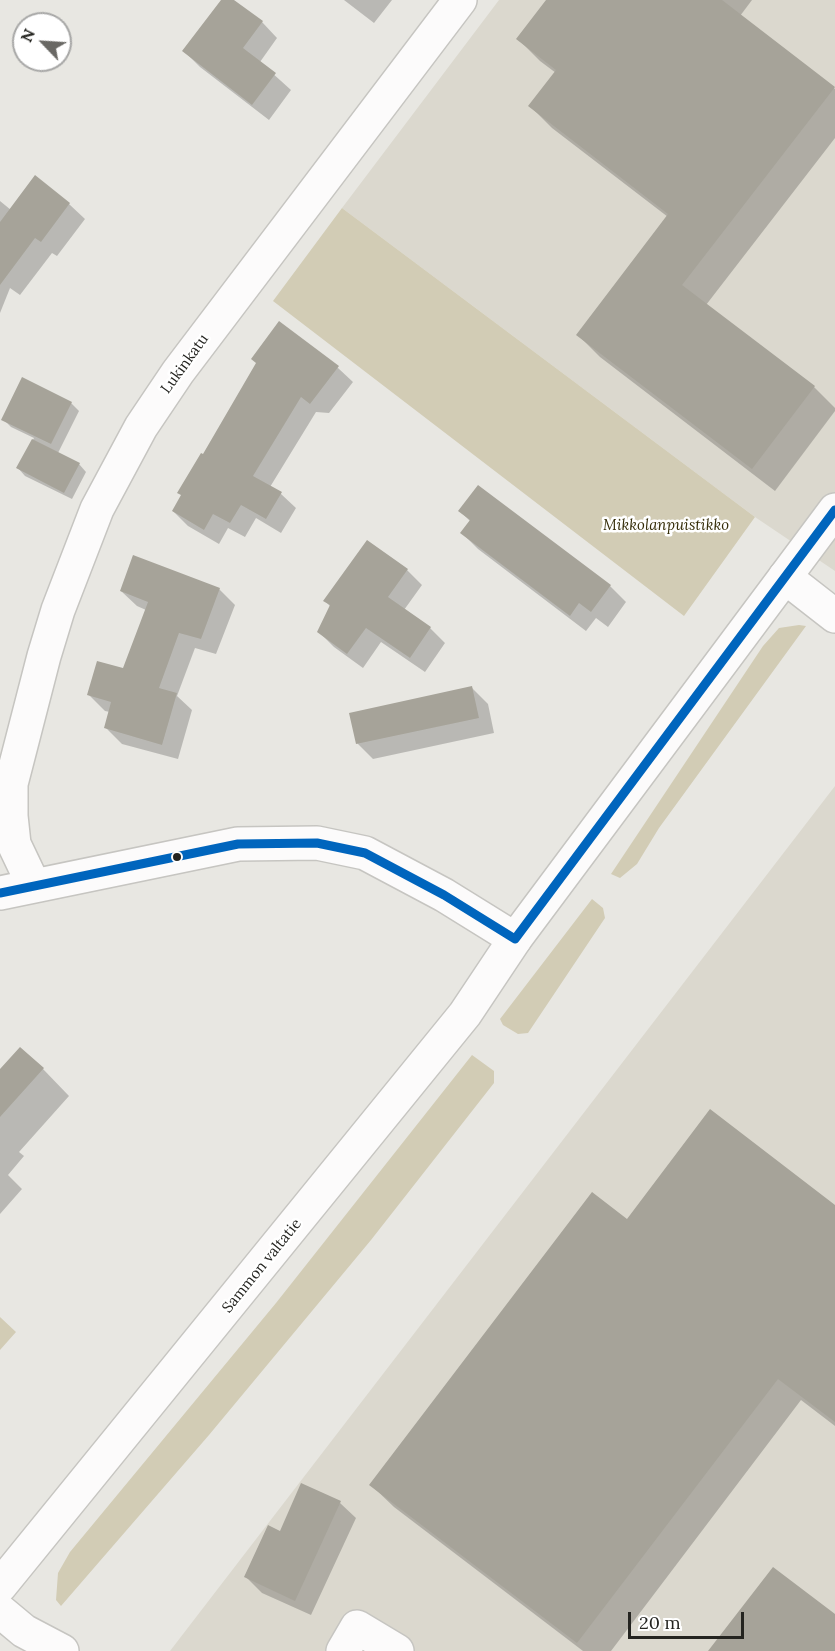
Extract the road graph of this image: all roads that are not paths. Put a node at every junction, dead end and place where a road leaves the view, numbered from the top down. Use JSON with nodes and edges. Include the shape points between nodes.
{"nodes":[{"id":1,"x":460,"y":0,"type":"edge"},
{"id":2,"x":835,"y":510,"type":"edge"},
{"id":3,"x":785,"y":577,"type":"junction"},
{"id":4,"x":835,"y":616,"type":"edge"},
{"id":5,"x":34,"y":886,"type":"junction"},
{"id":6,"x":0,"y":893,"type":"edge"},
{"id":7,"x":514,"y":939,"type":"junction"},
{"id":8,"x":0,"y":1586,"type":"edge"},
{"id":9,"x":0,"y":1611,"type":"edge"},
{"id":10,"x":62,"y":1651,"type":"edge"},
{"id":11,"x":343,"y":1651,"type":"edge"},
{"id":12,"x":396,"y":1651,"type":"edge"}],
"edges":[{"from":1,"to":5,"type":"street","name":"Lukinkatu","via":[[178,372],[141,427],[97,509],[55,619],[11,784],[14,844]]},
{"from":2,"to":3,"type":"street","name":"Sammon valtatie"},
{"from":3,"to":4,"type":"street"},
{"from":3,"to":7,"type":"street","name":"Sammon valtatie"},
{"from":5,"to":6,"type":"street"},
{"from":5,"to":7,"type":"street","via":[[237,844],[316,843],[364,852]]},
{"from":7,"to":8,"type":"street","name":"Sammon valtatie","via":[[465,1014]]},
{"from":9,"to":10,"type":"street"},
{"from":11,"to":12,"type":"street","via":[[357,1627]]}]}
